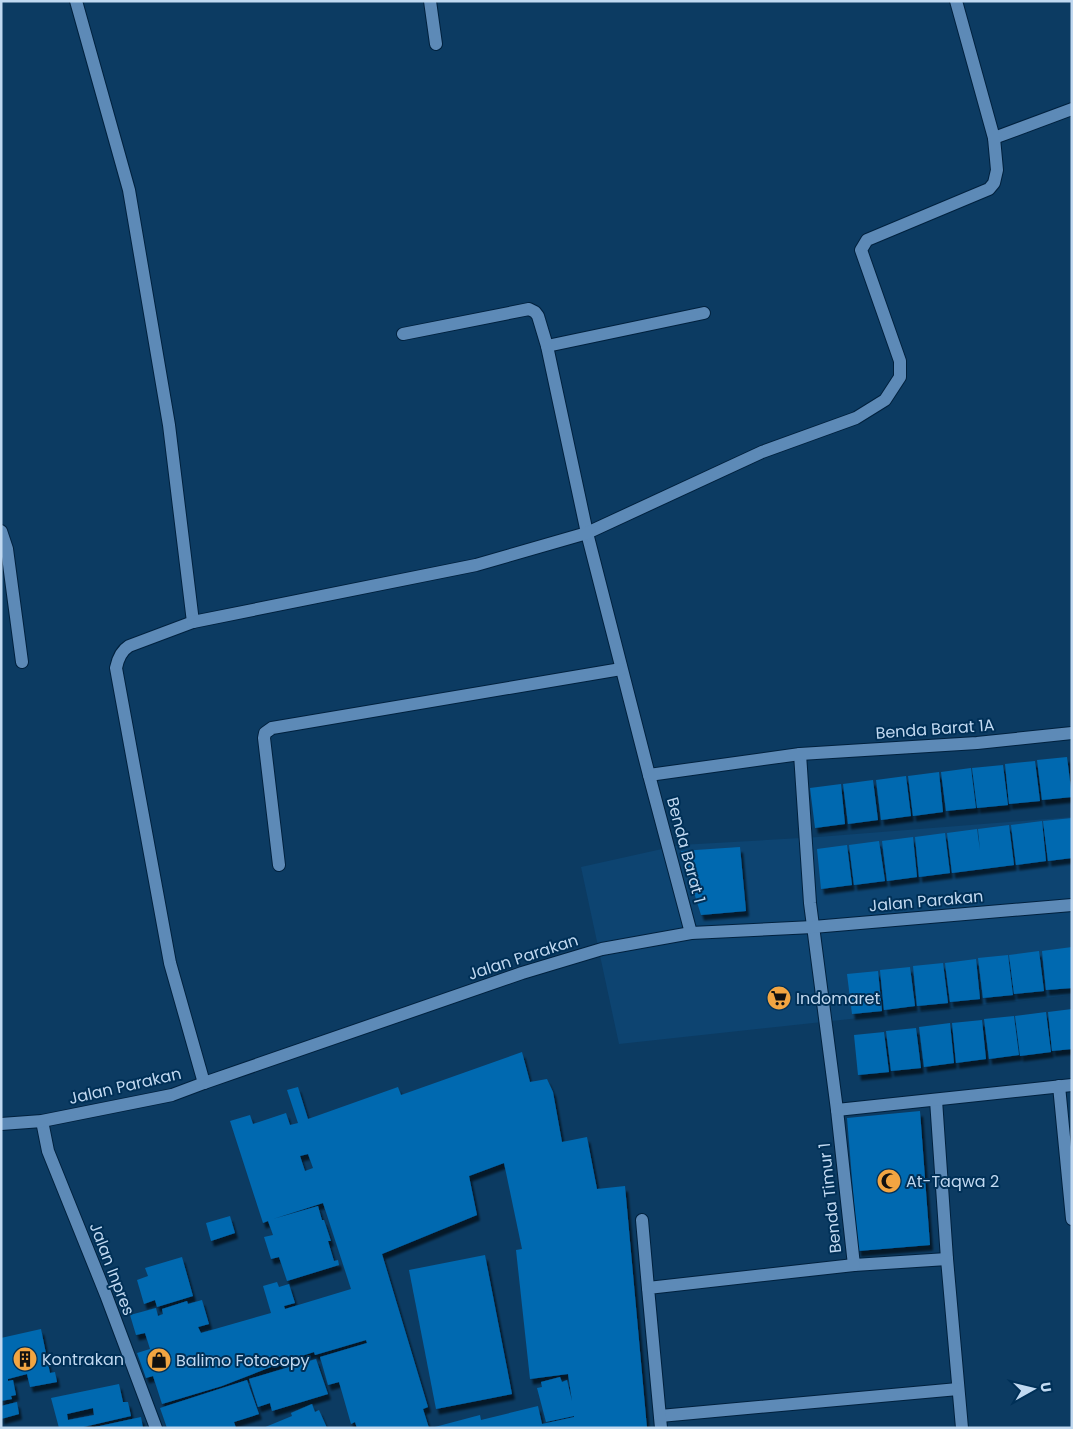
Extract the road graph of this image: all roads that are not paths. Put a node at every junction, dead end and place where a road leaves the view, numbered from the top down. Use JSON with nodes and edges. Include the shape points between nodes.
{"nodes":[{"id":1,"x":76,"y":1,"type":"edge"},
{"id":2,"x":430,"y":1,"type":"edge"},
{"id":3,"x":956,"y":1,"type":"edge"},
{"id":4,"x":436,"y":44,"type":"dead end"},
{"id":5,"x":1072,"y":109,"type":"edge"},
{"id":6,"x":994,"y":138,"type":"junction"},
{"id":7,"x":704,"y":313,"type":"dead end"},
{"id":8,"x":403,"y":334,"type":"dead end"},
{"id":9,"x":548,"y":346,"type":"junction"},
{"id":10,"x":1,"y":532,"type":"edge"},
{"id":11,"x":587,"y":533,"type":"junction"},
{"id":12,"x":193,"y":622,"type":"junction"},
{"id":13,"x":22,"y":662,"type":"dead end"},
{"id":14,"x":621,"y":669,"type":"junction"},
{"id":15,"x":1072,"y":733,"type":"edge"},
{"id":16,"x":800,"y":754,"type":"junction"},
{"id":17,"x":649,"y":775,"type":"junction"},
{"id":18,"x":279,"y":865,"type":"dead end"},
{"id":19,"x":1072,"y":905,"type":"edge"},
{"id":20,"x":813,"y":927,"type":"junction"},
{"id":21,"x":692,"y":933,"type":"junction"},
{"id":22,"x":204,"y":1083,"type":"junction"},
{"id":23,"x":1065,"y":1085,"type":"edge"},
{"id":24,"x":936,"y":1100,"type":"junction"},
{"id":25,"x":838,"y":1110,"type":"junction"},
{"id":26,"x":42,"y":1121,"type":"junction"},
{"id":27,"x":1,"y":1124,"type":"edge"},
{"id":28,"x":1072,"y":1219,"type":"edge"},
{"id":29,"x":642,"y":1220,"type":"dead end"},
{"id":30,"x":947,"y":1259,"type":"junction"},
{"id":31,"x":854,"y":1264,"type":"junction"},
{"id":32,"x":648,"y":1288,"type":"junction"},
{"id":33,"x":958,"y":1389,"type":"junction"},
{"id":34,"x":660,"y":1422,"type":"edge"},
{"id":35,"x":156,"y":1428,"type":"edge"},
{"id":36,"x":962,"y":1428,"type":"edge"}],
"edges":[{"from":1,"to":12,"type":"street","via":[[130,190],[169,426]]},
{"from":2,"to":4,"type":"street"},
{"from":3,"to":6,"type":"street"},
{"from":5,"to":6,"type":"street"},
{"from":6,"to":11,"type":"street","via":[[998,170],[990,189],[867,240],[861,250],[900,361],[900,377],[885,400],[856,418],[762,452]]},
{"from":7,"to":9,"type":"street"},
{"from":8,"to":9,"type":"street","name":"Benda Barat 1","via":[[529,309],[538,316]]},
{"from":9,"to":11,"type":"street","name":"Benda Barat 1"},
{"from":10,"to":13,"type":"street","via":[[7,549]]},
{"from":11,"to":12,"type":"street","via":[[468,566]]},
{"from":11,"to":14,"type":"street","name":"Benda Barat 1"},
{"from":12,"to":22,"type":"street","via":[[129,646],[122,652],[116,668],[170,963]]},
{"from":14,"to":17,"type":"street","name":"Benda Barat 1"},
{"from":14,"to":18,"type":"street","via":[[272,728],[264,738]]},
{"from":15,"to":16,"type":"street","name":"Benda Barat 1A","via":[[977,743]]},
{"from":16,"to":17,"type":"street","name":"Benda Barat 1A"},
{"from":16,"to":20,"type":"street"},
{"from":17,"to":21,"type":"street","name":"Benda Barat 1"},
{"from":19,"to":20,"type":"street","name":"Jalan Parakan"},
{"from":20,"to":21,"type":"street","name":"Jalan Parakan"},
{"from":20,"to":25,"type":"street","name":"Benda Timur 1"},
{"from":21,"to":22,"type":"street","name":"Jalan Parakan","via":[[602,949],[522,973]]},
{"from":22,"to":26,"type":"street","name":"Jalan Parakan","via":[[172,1095]]},
{"from":23,"to":24,"type":"street"},
{"from":23,"to":28,"type":"street"},
{"from":24,"to":25,"type":"street"},
{"from":24,"to":30,"type":"street"},
{"from":25,"to":31,"type":"street","name":"Benda Timur 1"},
{"from":26,"to":27,"type":"street","name":"Jalan Parakan"},
{"from":26,"to":35,"type":"street","name":"Jalan Inpres","via":[[51,1160]]},
{"from":29,"to":32,"type":"street"},
{"from":30,"to":31,"type":"street","name":"Benda Timur 1"},
{"from":30,"to":33,"type":"street"},
{"from":31,"to":32,"type":"street"},
{"from":32,"to":34,"type":"street"},
{"from":33,"to":34,"type":"street"},
{"from":33,"to":36,"type":"street"}]}
